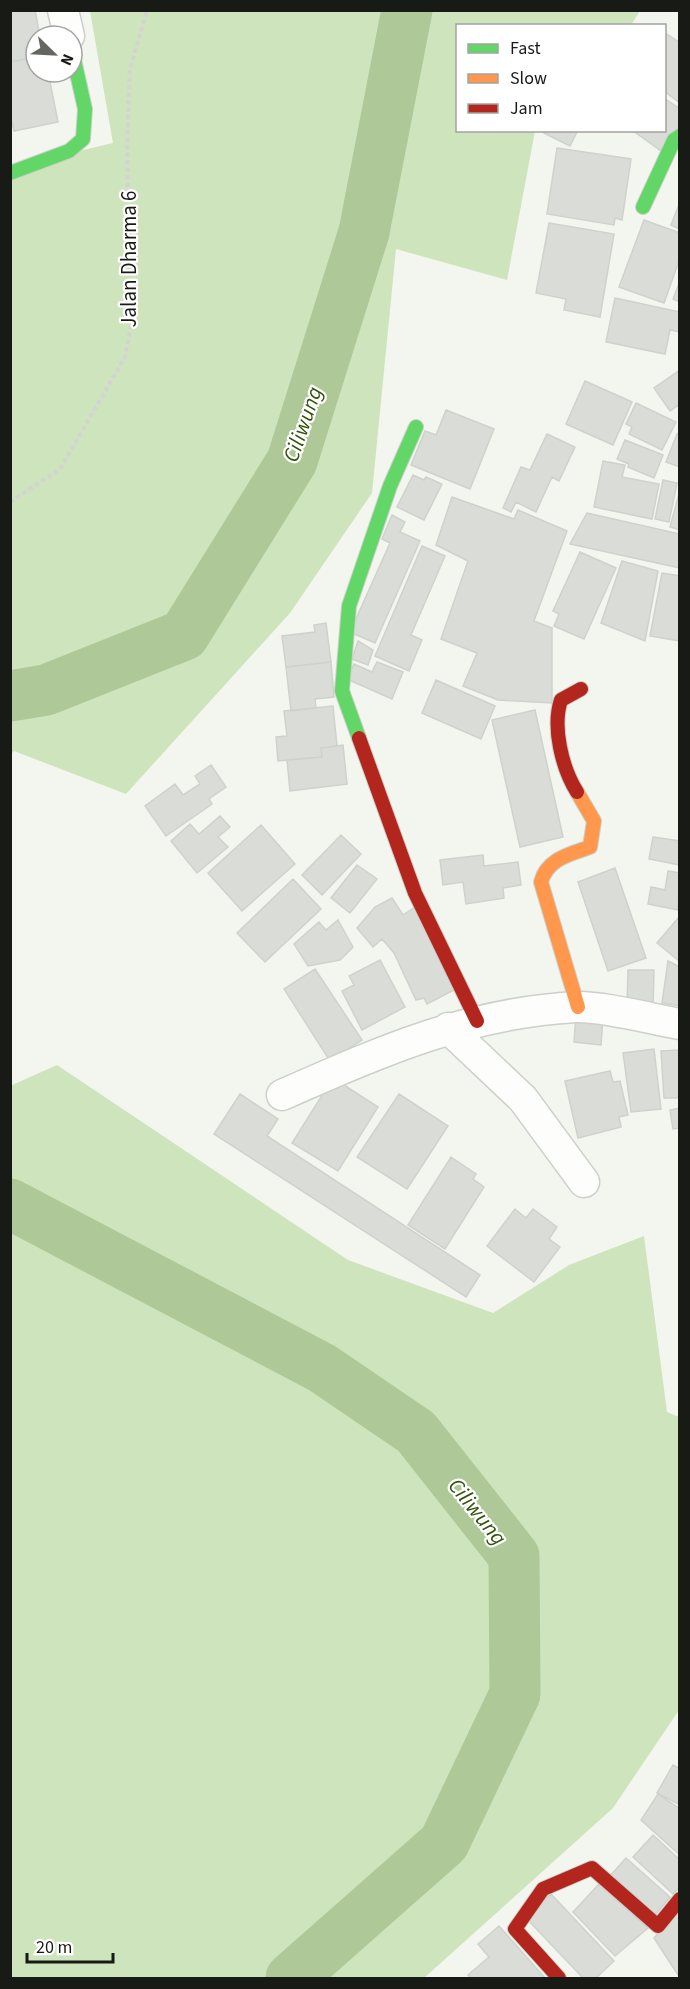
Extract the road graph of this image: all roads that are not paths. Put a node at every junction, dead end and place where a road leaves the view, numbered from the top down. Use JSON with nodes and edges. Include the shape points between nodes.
{"nodes":[{"id":1,"x":79,"y":84,"type":"edge"},
{"id":2,"x":680,"y":135,"type":"edge"},
{"id":3,"x":10,"y":173,"type":"edge"},
{"id":4,"x":643,"y":207,"type":"dead end"},
{"id":5,"x":416,"y":427,"type":"dead end"},
{"id":6,"x":581,"y":688,"type":"dead end"},
{"id":7,"x":578,"y":1007,"type":"junction"},
{"id":8,"x":462,"y":1024,"type":"junction"},
{"id":9,"x":680,"y":1024,"type":"edge"},
{"id":10,"x":282,"y":1095,"type":"dead end"},
{"id":11,"x":584,"y":1182,"type":"dead end"},
{"id":12,"x":680,"y":1899,"type":"edge"},
{"id":13,"x":559,"y":1978,"type":"edge"}],
"edges":[{"from":1,"to":3,"type":"street","via":[[85,109],[83,139],[69,152]]},
{"from":2,"to":4,"type":"street"},
{"from":5,"to":8,"type":"street","via":[[390,486],[349,606],[342,691]]},
{"from":6,"to":7,"type":"street","via":[[561,700],[556,720],[568,774],[591,810],[594,838],[590,848],[552,863],[541,882]]},
{"from":7,"to":8,"type":"street"},
{"from":7,"to":9,"type":"street"},
{"from":8,"to":10,"type":"street","via":[[370,1057]]},
{"from":8,"to":11,"type":"street"},
{"from":12,"to":13,"type":"street","via":[[658,1926],[592,1868],[543,1889],[515,1929]]}]}
